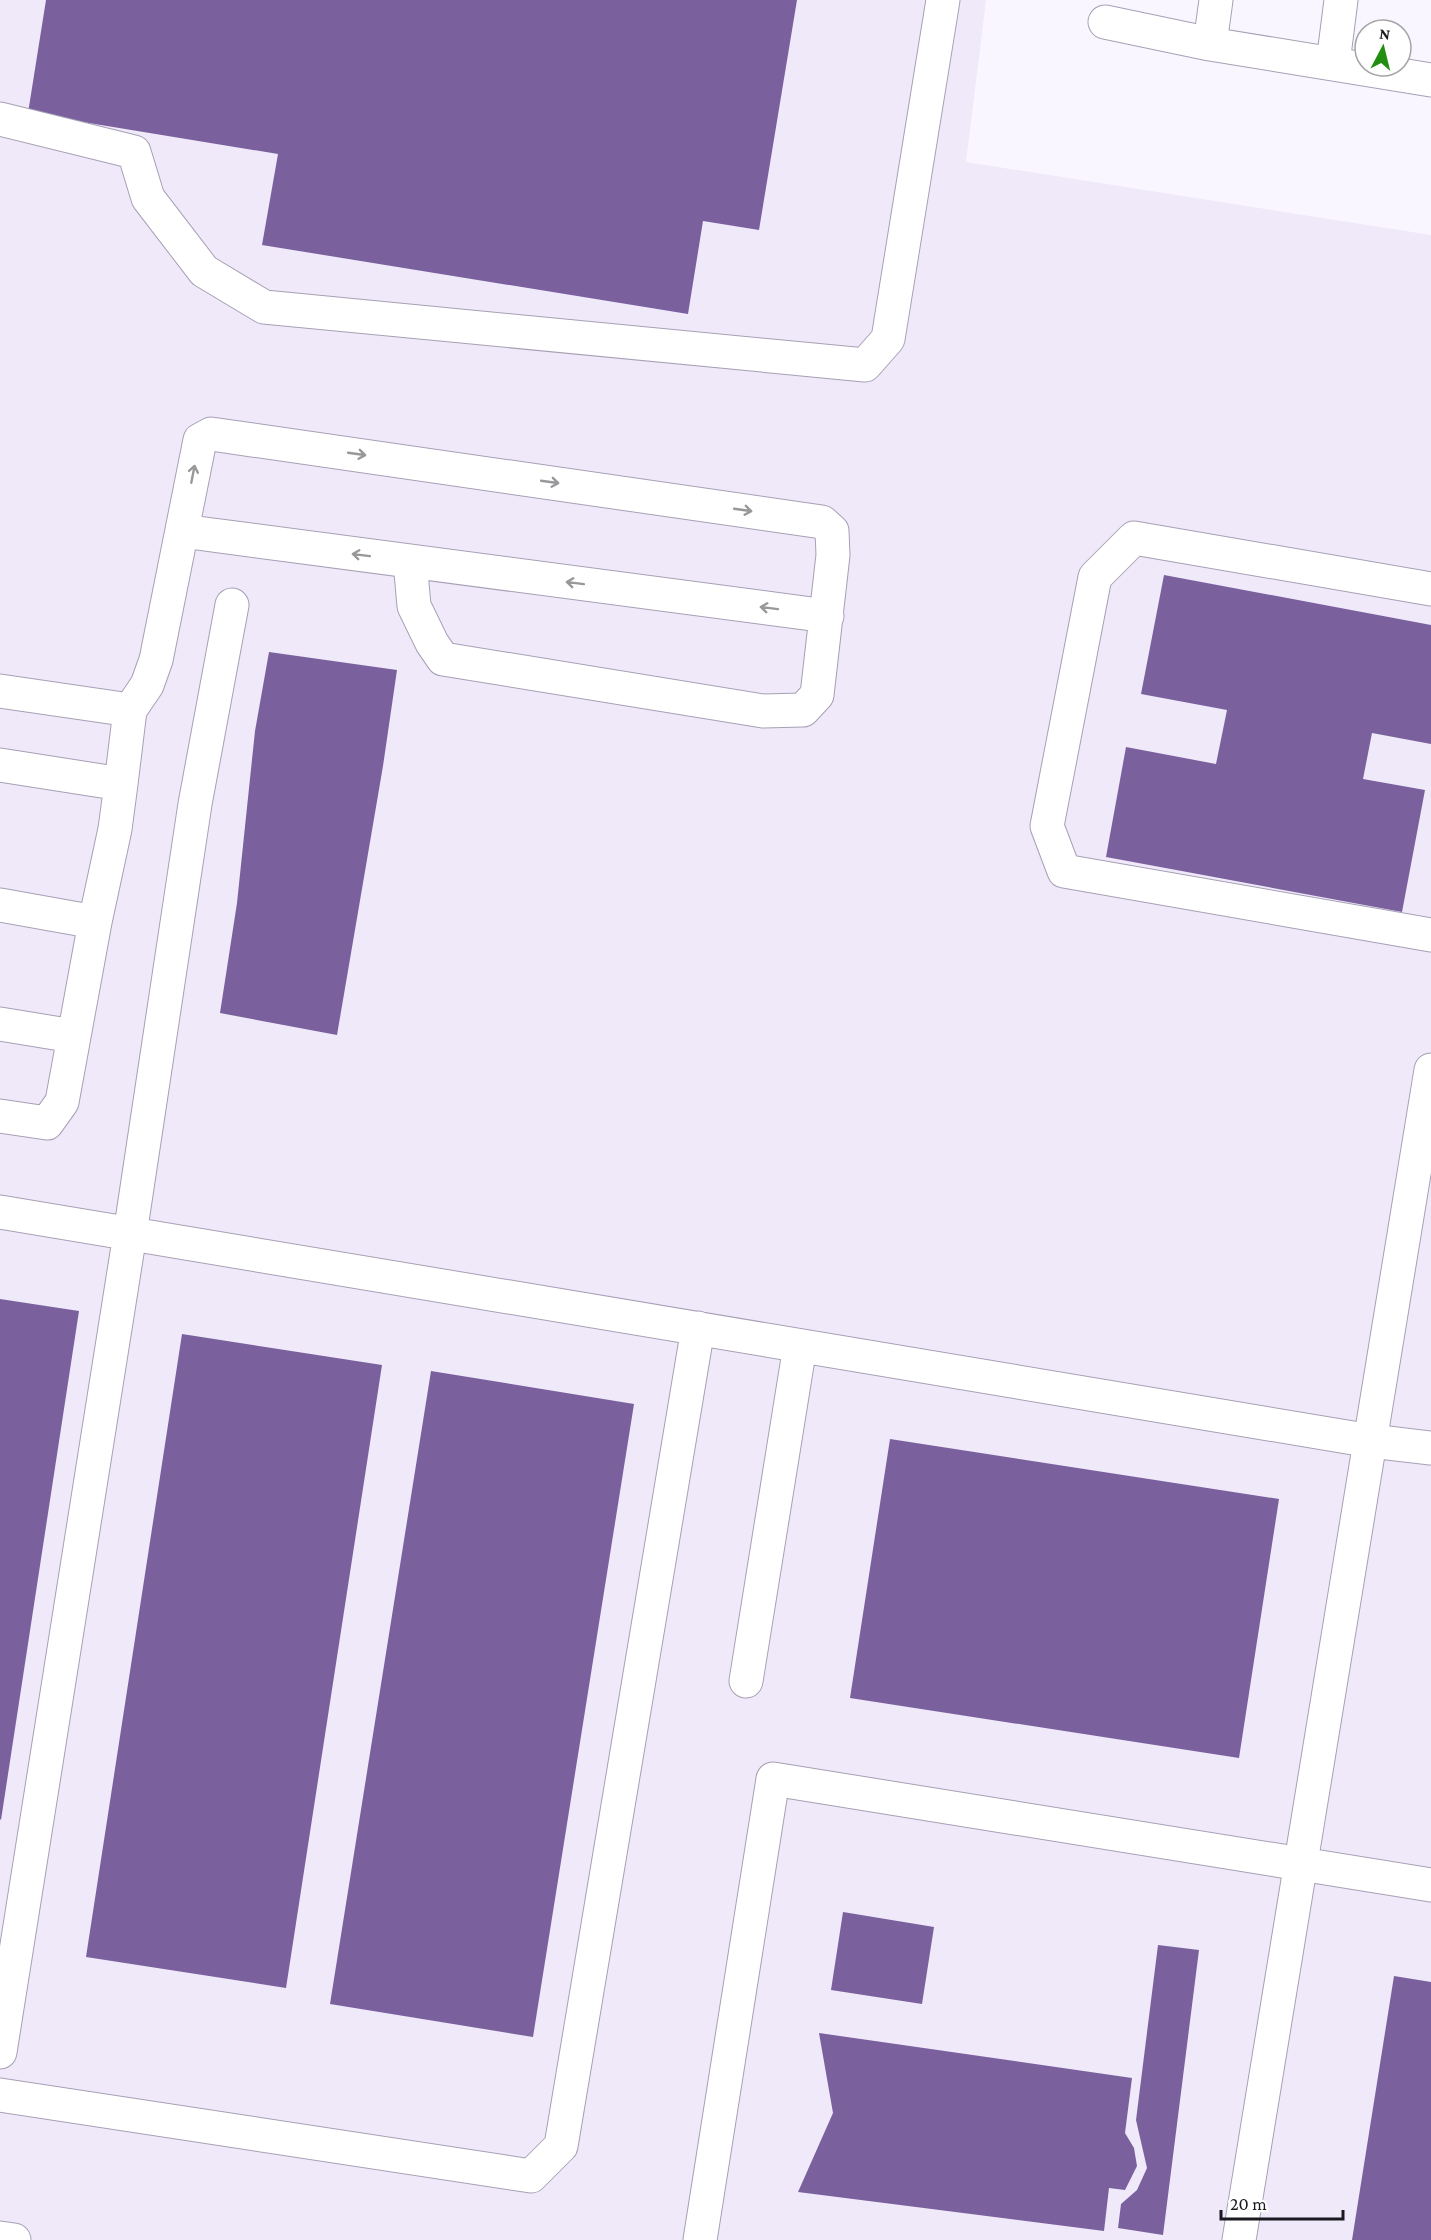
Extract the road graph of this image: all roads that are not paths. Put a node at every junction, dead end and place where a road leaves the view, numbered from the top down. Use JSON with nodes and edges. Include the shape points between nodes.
{"nodes":[{"id":1,"x":943,"y":0,"type":"edge"},
{"id":2,"x":1216,"y":0,"type":"edge"},
{"id":3,"x":1341,"y":0,"type":"edge"},
{"id":4,"x":1105,"y":22,"type":"dead end"},
{"id":5,"x":1210,"y":44,"type":"junction"},
{"id":6,"x":1333,"y":63,"type":"junction"},
{"id":7,"x":1431,"y":80,"type":"edge"},
{"id":8,"x":0,"y":119,"type":"edge"},
{"id":9,"x":182,"y":531,"type":"junction"},
{"id":10,"x":411,"y":561,"type":"junction"},
{"id":11,"x":1431,"y":590,"type":"edge"},
{"id":12,"x":232,"y":605,"type":"dead end"},
{"id":13,"x":826,"y":616,"type":"junction"},
{"id":14,"x":0,"y":691,"type":"edge"},
{"id":15,"x":130,"y":710,"type":"junction"},
{"id":16,"x":0,"y":765,"type":"edge"},
{"id":17,"x":121,"y":784,"type":"junction"},
{"id":18,"x":0,"y":905,"type":"edge"},
{"id":19,"x":95,"y":922,"type":"junction"},
{"id":20,"x":1431,"y":935,"type":"edge"},
{"id":21,"x":0,"y":1024,"type":"edge"},
{"id":22,"x":73,"y":1036,"type":"junction"},
{"id":23,"x":1431,"y":1070,"type":"edge"},
{"id":24,"x":0,"y":1116,"type":"edge"},
{"id":25,"x":0,"y":1212,"type":"edge"},
{"id":26,"x":130,"y":1234,"type":"junction"},
{"id":27,"x":698,"y":1329,"type":"junction"},
{"id":28,"x":800,"y":1346,"type":"junction"},
{"id":29,"x":1371,"y":1441,"type":"junction"},
{"id":30,"x":1431,"y":1448,"type":"edge"},
{"id":31,"x":746,"y":1681,"type":"dead end"},
{"id":32,"x":1301,"y":1865,"type":"junction"},
{"id":33,"x":1431,"y":1885,"type":"edge"},
{"id":34,"x":0,"y":2052,"type":"edge"},
{"id":35,"x":0,"y":2095,"type":"edge"},
{"id":36,"x":0,"y":2238,"type":"edge"},
{"id":37,"x":708,"y":2239,"type":"edge"},
{"id":38,"x":14,"y":2240,"type":"edge"},
{"id":39,"x":1239,"y":2240,"type":"edge"}],
"edges":[{"from":1,"to":8,"type":"lane","via":[[888,339],[865,365],[264,307],[204,271],[147,198],[134,152]]},
{"from":2,"to":5,"type":"lane"},
{"from":3,"to":6,"type":"lane"},
{"from":4,"to":5,"type":"lane"},
{"from":5,"to":6,"type":"lane"},
{"from":6,"to":7,"type":"lane"},
{"from":10,"to":9,"type":"lane","one_way":true},
{"from":9,"to":13,"type":"lane","one_way":true,"via":[[200,440],[211,434],[231,436],[822,522],[832,531]]},
{"from":9,"to":15,"type":"lane","via":[[156,660],[147,685]]},
{"from":13,"to":10,"type":"lane","one_way":true},
{"from":10,"to":13,"type":"lane","via":[[414,606],[442,659],[763,711],[803,710],[817,695]]},
{"from":11,"to":20,"type":"lane","via":[[1134,538],[1095,577],[1047,826],[1064,871]]},
{"from":12,"to":26,"type":"lane","via":[[195,804]]},
{"from":14,"to":15,"type":"lane"},
{"from":15,"to":17,"type":"lane"},
{"from":16,"to":17,"type":"lane"},
{"from":17,"to":19,"type":"lane","via":[[116,829]]},
{"from":18,"to":19,"type":"lane"},
{"from":19,"to":22,"type":"lane"},
{"from":21,"to":22,"type":"lane"},
{"from":22,"to":24,"type":"lane","via":[[62,1102],[47,1123]]},
{"from":23,"to":29,"type":"lane"},
{"from":25,"to":26,"type":"lane"},
{"from":26,"to":27,"type":"lane"},
{"from":26,"to":34,"type":"lane"},
{"from":27,"to":28,"type":"lane"},
{"from":27,"to":35,"type":"lane","via":[[561,2146],[531,2176]]},
{"from":28,"to":29,"type":"lane"},
{"from":28,"to":31,"type":"lane"},
{"from":29,"to":30,"type":"lane"},
{"from":29,"to":32,"type":"lane"},
{"from":32,"to":33,"type":"lane"},
{"from":32,"to":37,"type":"lane","via":[[773,1779]]},
{"from":32,"to":39,"type":"lane"},
{"from":36,"to":38,"type":"lane"}]}
